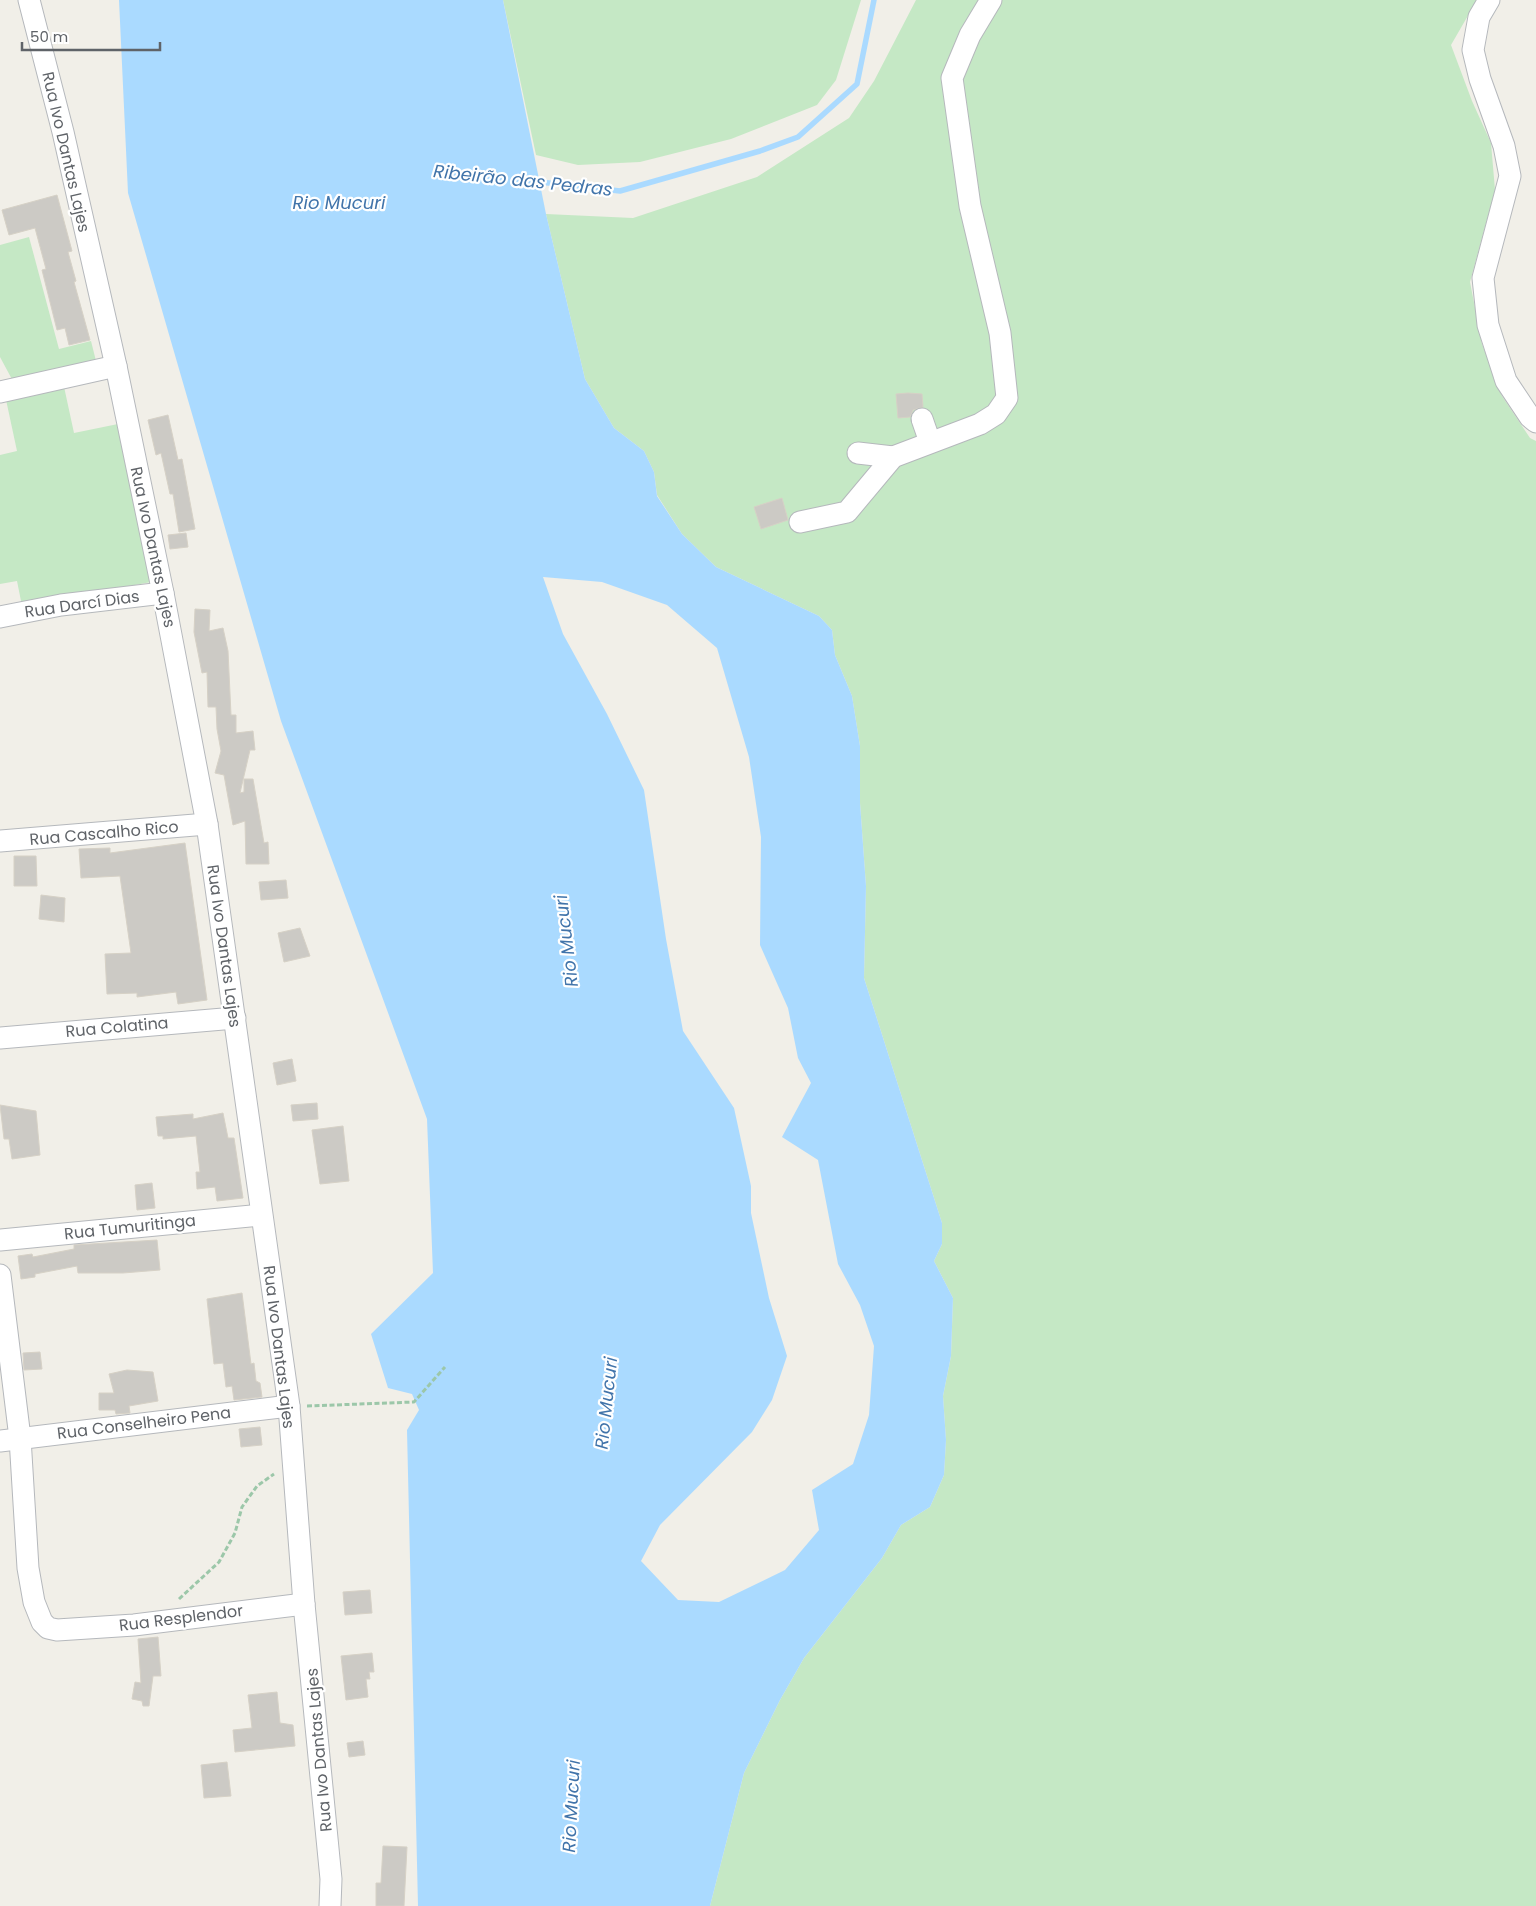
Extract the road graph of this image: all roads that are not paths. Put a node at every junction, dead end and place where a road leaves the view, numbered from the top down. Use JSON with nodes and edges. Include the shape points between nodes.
{"nodes":[{"id":1,"x":29,"y":0,"type":"edge"},
{"id":2,"x":992,"y":0,"type":"edge"},
{"id":3,"x":1489,"y":0,"type":"edge"},
{"id":4,"x":116,"y":366,"type":"junction"},
{"id":5,"x":0,"y":392,"type":"edge"},
{"id":6,"x":922,"y":419,"type":"dead end"},
{"id":7,"x":1536,"y":422,"type":"edge"},
{"id":8,"x":930,"y":442,"type":"junction"},
{"id":9,"x":858,"y":453,"type":"dead end"},
{"id":10,"x":893,"y":457,"type":"junction"},
{"id":11,"x":800,"y":522,"type":"dead end"},
{"id":12,"x":163,"y":593,"type":"junction"},
{"id":13,"x":0,"y":617,"type":"edge"},
{"id":14,"x":207,"y":824,"type":"junction"},
{"id":15,"x":0,"y":841,"type":"edge"},
{"id":16,"x":235,"y":1018,"type":"junction"},
{"id":17,"x":0,"y":1038,"type":"edge"},
{"id":18,"x":261,"y":1215,"type":"junction"},
{"id":19,"x":0,"y":1240,"type":"edge"},
{"id":20,"x":0,"y":1275,"type":"edge"},
{"id":21,"x":289,"y":1406,"type":"junction"},
{"id":22,"x":10,"y":1440,"type":"edge"},
{"id":23,"x":304,"y":1604,"type":"junction"},
{"id":24,"x":330,"y":1906,"type":"edge"}],
"edges":[{"from":1,"to":4,"type":"street","name":"Rua Ivo Dantas Lajes","via":[[63,132]]},
{"from":2,"to":8,"type":"street","via":[[970,35],[952,78],[970,206],[1000,333],[1007,398],[996,414],[980,424]]},
{"from":3,"to":7,"type":"street","via":[[1479,17],[1473,50],[1480,80],[1504,146],[1510,176],[1483,278],[1488,325],[1506,381]]},
{"from":4,"to":5,"type":"street"},
{"from":4,"to":12,"type":"street","name":"Rua Ivo Dantas Lajes"},
{"from":6,"to":8,"type":"street"},
{"from":8,"to":10,"type":"street"},
{"from":9,"to":10,"type":"street"},
{"from":10,"to":11,"type":"street","via":[[847,512]]},
{"from":12,"to":13,"type":"street","name":"Rua Darcí Dias","via":[[61,605]]},
{"from":12,"to":14,"type":"street","name":"Rua Ivo Dantas Lajes"},
{"from":14,"to":15,"type":"street","name":"Rua Cascalho Rico"},
{"from":14,"to":16,"type":"street","name":"Rua Ivo Dantas Lajes"},
{"from":16,"to":17,"type":"street","name":"Rua Colatina"},
{"from":16,"to":18,"type":"street","name":"Rua Ivo Dantas Lajes"},
{"from":18,"to":19,"type":"street","name":"Rua Tumuritinga"},
{"from":18,"to":21,"type":"street","name":"Rua Ivo Dantas Lajes"},
{"from":20,"to":22,"type":"street","via":[[8,1338]]},
{"from":21,"to":22,"type":"street","name":"Rua Conselheiro Pena"},
{"from":21,"to":23,"type":"street","name":"Rua Ivo Dantas Lajes"},
{"from":22,"to":23,"type":"street","name":"Rua Resplendor","via":[[34,1602],[48,1628],[57,1630],[164,1620]]},
{"from":23,"to":24,"type":"street","name":"Rua Ivo Dantas Lajes","via":[[331,1879]]}]}
